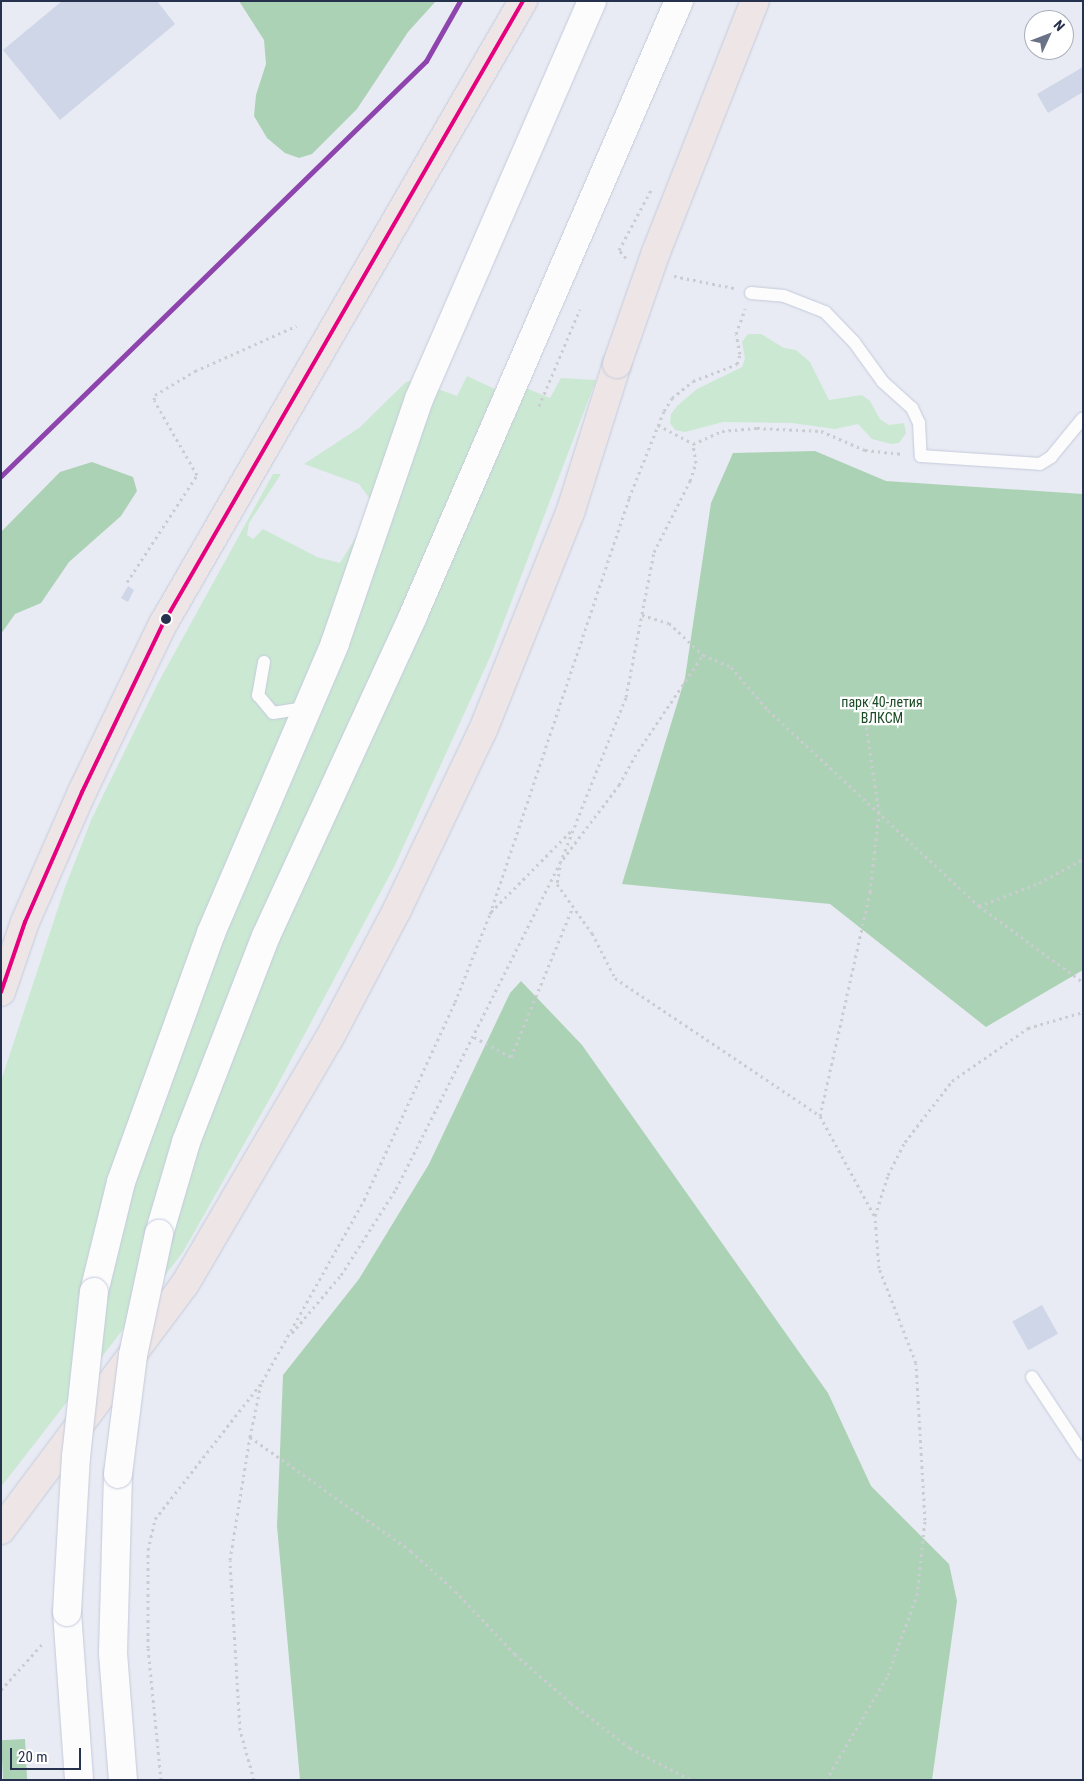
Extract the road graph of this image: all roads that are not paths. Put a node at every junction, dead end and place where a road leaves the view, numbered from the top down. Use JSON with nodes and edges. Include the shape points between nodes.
{"nodes":[{"id":1,"x":524,"y":1,"type":"edge"},
{"id":2,"x":592,"y":1,"type":"edge"},
{"id":3,"x":679,"y":1,"type":"edge"},
{"id":4,"x":755,"y":1,"type":"edge"},
{"id":5,"x":751,"y":293,"type":"dead end"},
{"id":6,"x":1083,"y":418,"type":"edge"},
{"id":7,"x":264,"y":662,"type":"dead end"},
{"id":8,"x":305,"y":708,"type":"junction"},
{"id":9,"x":1,"y":992,"type":"edge"},
{"id":10,"x":1032,"y":1377,"type":"dead end"},
{"id":11,"x":1083,"y":1454,"type":"edge"},
{"id":12,"x":1,"y":1530,"type":"edge"},
{"id":13,"x":79,"y":1780,"type":"edge"},
{"id":14,"x":123,"y":1780,"type":"edge"}],
"edges":[{"from":1,"to":9,"type":"highway","via":[[163,624],[82,792],[26,922]]},
{"from":2,"to":8,"type":"main road","via":[[419,400],[334,643]]},
{"from":3,"to":14,"type":"main road","bridge":true,"via":[[413,616],[266,936],[186,1142],[159,1234],[133,1355],[118,1474],[113,1653]]},
{"from":4,"to":12,"type":"highway","bridge":true,"via":[[656,252],[570,513],[484,730],[401,902],[330,1039],[185,1284]]},
{"from":5,"to":6,"type":"lane","via":[[784,296],[825,312],[854,342],[884,382],[912,408],[918,424],[921,456],[1040,464],[1055,453]]},
{"from":7,"to":8,"type":"lane","via":[[258,695],[273,713]]},
{"from":8,"to":13,"type":"main road","bridge":true,"via":[[211,933],[165,1056],[122,1182],[94,1292],[76,1457],[66,1612]]},
{"from":10,"to":11,"type":"lane"}]}
